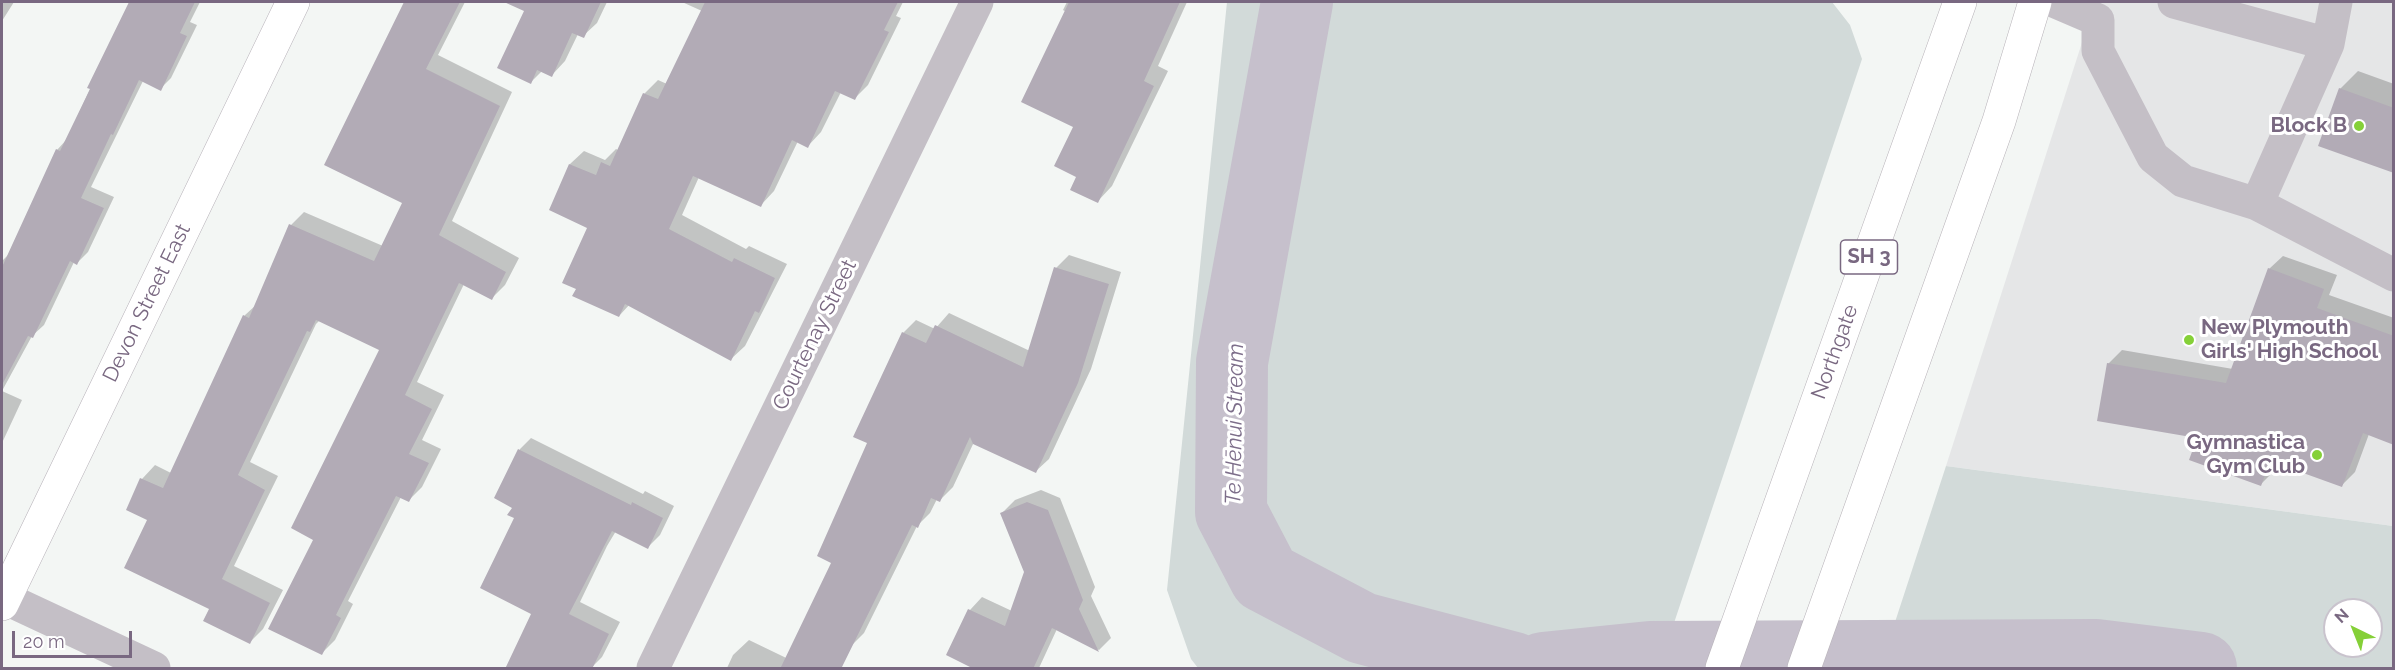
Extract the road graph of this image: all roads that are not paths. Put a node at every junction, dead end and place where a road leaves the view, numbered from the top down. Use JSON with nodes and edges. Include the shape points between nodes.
{"nodes":[{"id":1,"x":293,"y":2,"type":"edge"},
{"id":2,"x":977,"y":2,"type":"edge"},
{"id":3,"x":1960,"y":2,"type":"edge"},
{"id":4,"x":2035,"y":2,"type":"edge"},
{"id":5,"x":2056,"y":2,"type":"edge"},
{"id":6,"x":2174,"y":2,"type":"edge"},
{"id":7,"x":2336,"y":2,"type":"edge"},
{"id":8,"x":2101,"y":11,"type":"edge"},
{"id":9,"x":2328,"y":44,"type":"junction"},
{"id":10,"x":2257,"y":204,"type":"junction"},
{"id":11,"x":2394,"y":275,"type":"edge"},
{"id":12,"x":2,"y":600,"type":"edge"},
{"id":13,"x":154,"y":669,"type":"edge"},
{"id":14,"x":653,"y":669,"type":"edge"},
{"id":15,"x":1722,"y":669,"type":"edge"},
{"id":16,"x":1804,"y":669,"type":"edge"}],
"edges":[{"from":1,"to":12,"type":"main road","name":"Devon Street East"},
{"from":2,"to":14,"type":"street","name":"Courtenay Street"},
{"from":3,"to":15,"type":"main road","name":"Northgate","number":"SH 3"},
{"from":4,"to":16,"type":"main road","via":[[1995,132]]},
{"from":5,"to":8,"type":"street"},
{"from":6,"to":9,"type":"street"},
{"from":7,"to":9,"type":"street"},
{"from":8,"to":10,"type":"street","via":[[2098,51],[2153,157],[2183,181]]},
{"from":9,"to":10,"type":"street"},
{"from":10,"to":11,"type":"street"},
{"from":12,"to":13,"type":"street"}]}
